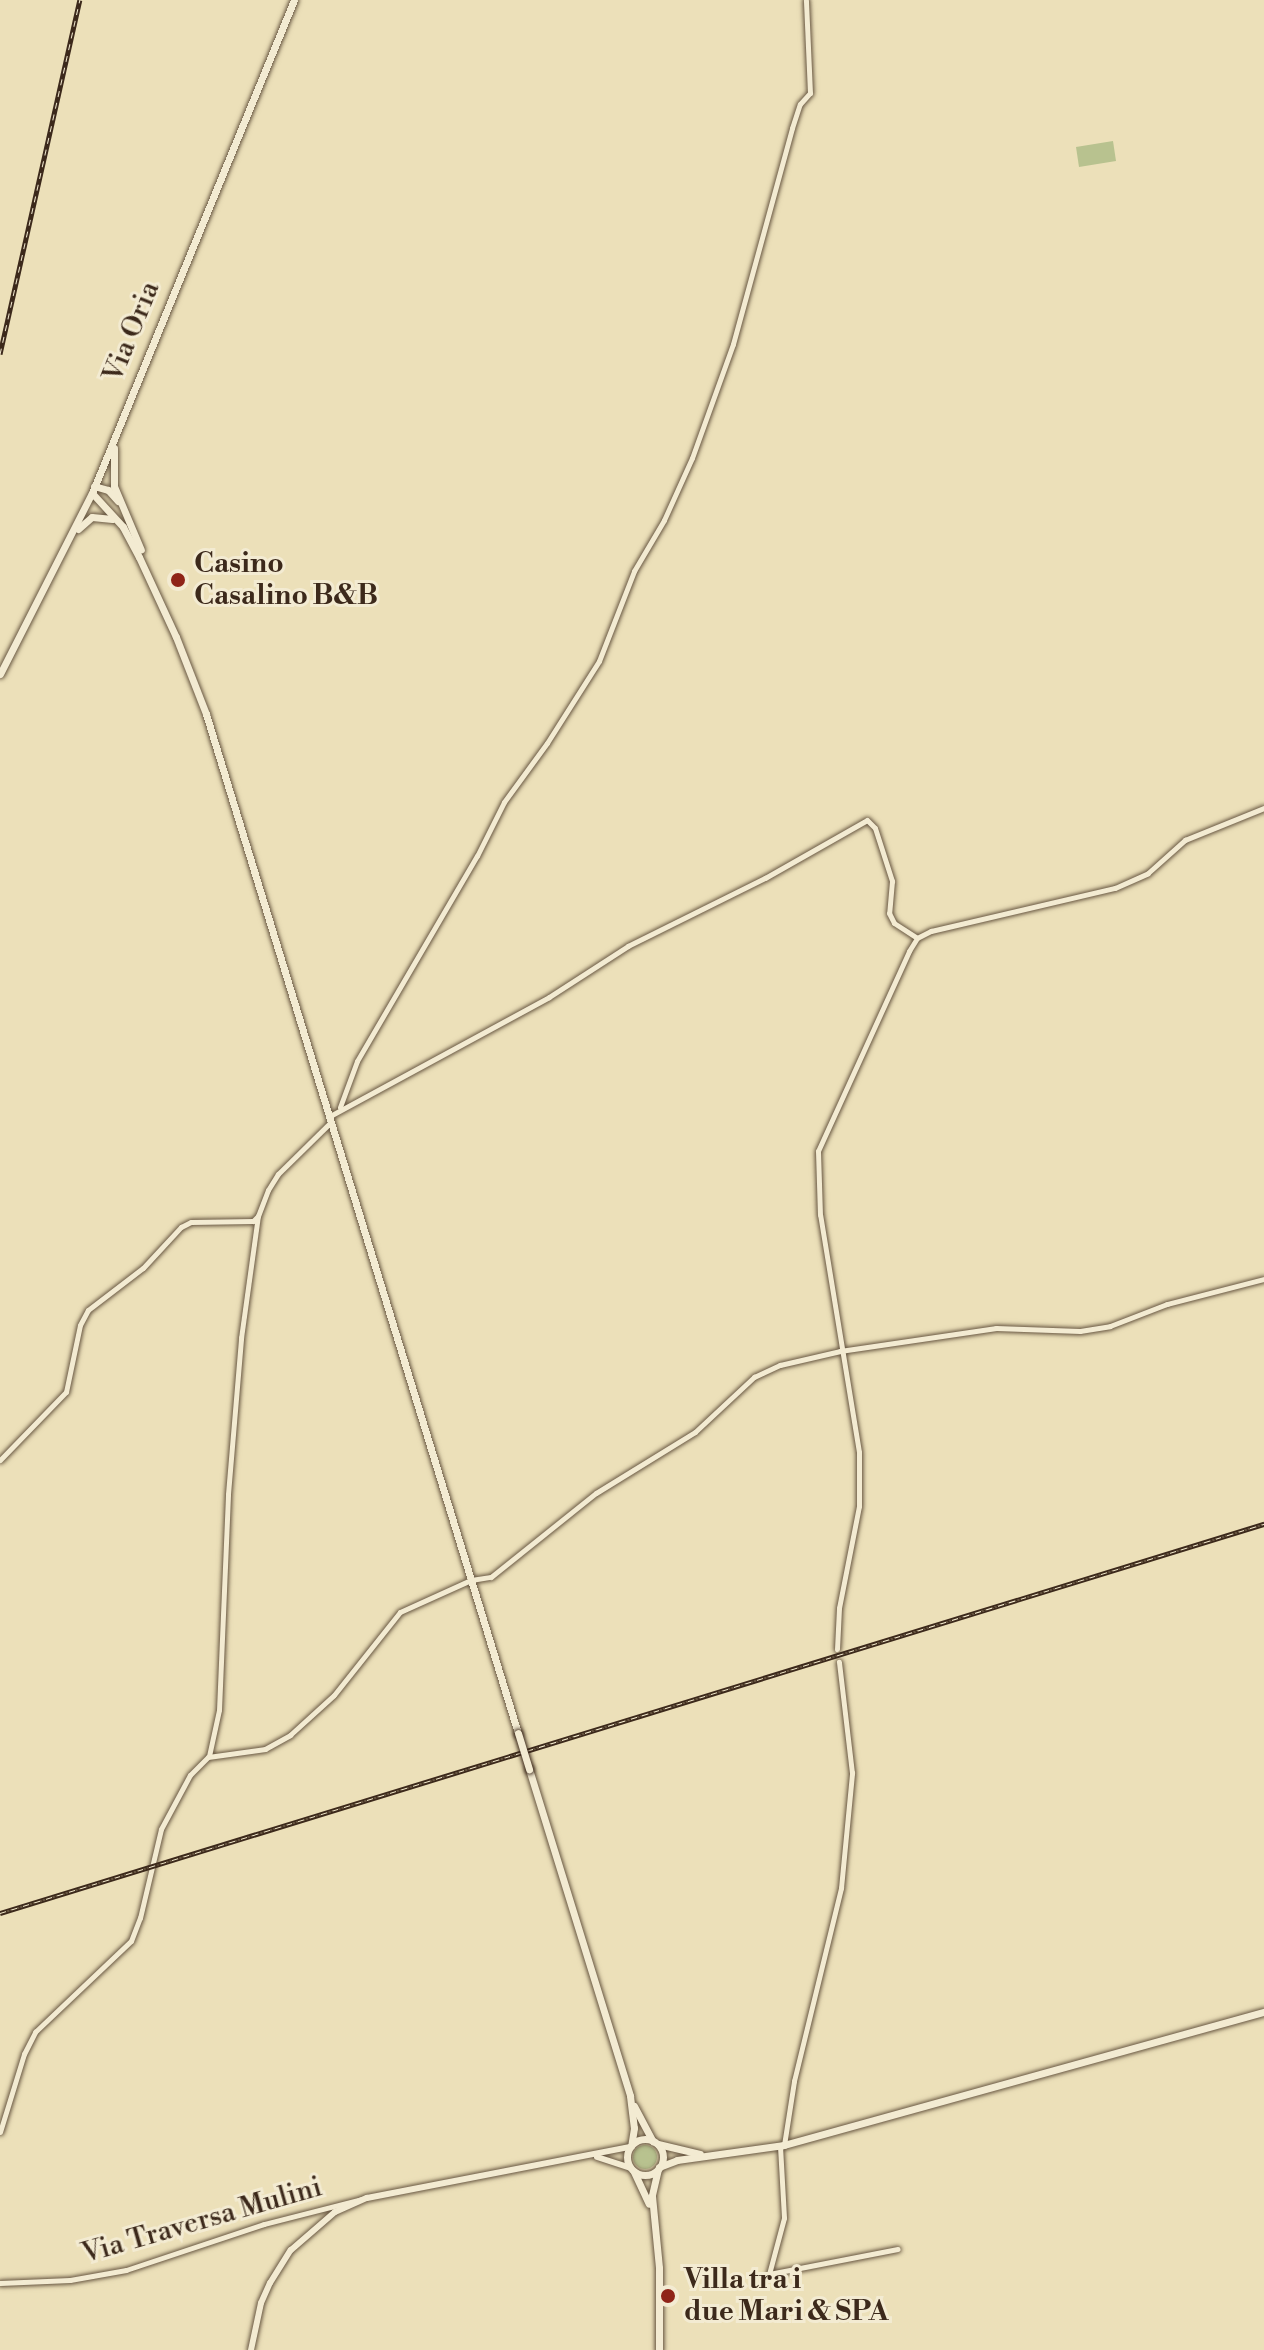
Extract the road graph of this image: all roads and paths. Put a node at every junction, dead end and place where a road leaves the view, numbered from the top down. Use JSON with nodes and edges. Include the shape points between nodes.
{"nodes":[{"id":1,"x":294,"y":0,"type":"edge"},
{"id":2,"x":806,"y":0,"type":"edge"},
{"id":3,"x":115,"y":439,"type":"junction"},
{"id":4,"x":93,"y":490,"type":"junction"},
{"id":5,"x":119,"y":502,"type":"junction"},
{"id":6,"x":123,"y":527,"type":"junction"},
{"id":7,"x":69,"y":539,"type":"junction"},
{"id":8,"x":162,"y":604,"type":"junction"},
{"id":9,"x":0,"y":674,"type":"edge"},
{"id":10,"x":1264,"y":808,"type":"edge"},
{"id":11,"x":917,"y":938,"type":"junction"},
{"id":12,"x":340,"y":1107,"type":"junction"},
{"id":13,"x":330,"y":1119,"type":"junction"},
{"id":14,"x":258,"y":1216,"type":"junction"},
{"id":15,"x":1264,"y":1279,"type":"edge"},
{"id":16,"x":840,"y":1351,"type":"junction"},
{"id":17,"x":0,"y":1460,"type":"edge"},
{"id":18,"x":471,"y":1580,"type":"junction"},
{"id":19,"x":837,"y":1649,"type":"dead end"},
{"id":20,"x":839,"y":1662,"type":"dead end"},
{"id":21,"x":208,"y":1757,"type":"junction"},
{"id":22,"x":1264,"y":2012,"type":"edge"},
{"id":23,"x":630,"y":2096,"type":"junction"},
{"id":24,"x":0,"y":2132,"type":"edge"},
{"id":25,"x":656,"y":2143,"type":"junction"},
{"id":26,"x":782,"y":2145,"type":"junction"},
{"id":27,"x":630,"y":2146,"type":"junction"},
{"id":28,"x":710,"y":2155,"type":"junction"},
{"id":29,"x":590,"y":2156,"type":"junction"},
{"id":30,"x":658,"y":2168,"type":"junction"},
{"id":31,"x":632,"y":2170,"type":"junction"},
{"id":32,"x":367,"y":2198,"type":"junction"},
{"id":33,"x":654,"y":2221,"type":"junction"},
{"id":34,"x":898,"y":2249,"type":"dead end"},
{"id":35,"x":0,"y":2283,"type":"edge"},
{"id":36,"x":251,"y":2350,"type":"edge"},
{"id":37,"x":659,"y":2350,"type":"edge"}],
"edges":[{"from":1,"to":3,"type":"main road","name":"Via Oria"},
{"from":2,"to":12,"type":"street","via":[[810,93],[792,128],[733,344],[692,458],[634,571],[599,661],[504,802],[357,1061]]},
{"from":3,"to":4,"type":"main road","name":"Via Oria"},
{"from":3,"to":5,"type":"main road","via":[[113,473]]},
{"from":4,"to":5,"type":"main road","via":[[108,490]]},
{"from":4,"to":6,"type":"main road"},
{"from":4,"to":7,"type":"main road","name":"Via Oria"},
{"from":5,"to":8,"type":"main road"},
{"from":6,"to":7,"type":"main road","via":[[98,516]]},
{"from":6,"to":8,"type":"main road"},
{"from":7,"to":9,"type":"main road","name":"Via Oria"},
{"from":8,"to":13,"type":"main road","via":[[206,714]]},
{"from":10,"to":11,"type":"street","via":[[1185,840],[1148,873],[1115,888]]},
{"from":11,"to":12,"type":"street","via":[[894,923],[889,913],[892,881],[875,828],[867,820]]},
{"from":11,"to":16,"type":"street","via":[[818,1151],[820,1215]]},
{"from":12,"to":13,"type":"street"},
{"from":13,"to":14,"type":"street","via":[[278,1174]]},
{"from":13,"to":18,"type":"main road"},
{"from":14,"to":17,"type":"street","via":[[253,1221],[191,1222],[181,1227],[143,1268],[88,1310],[66,1392]]},
{"from":14,"to":21,"type":"street","via":[[228,1494],[219,1710]]},
{"from":15,"to":16,"type":"street","via":[[1167,1304],[1110,1326],[1080,1331],[996,1328]]},
{"from":16,"to":18,"type":"street","via":[[754,1377],[695,1432],[596,1493],[491,1577]]},
{"from":16,"to":19,"type":"street","via":[[859,1452],[859,1506],[839,1608]]},
{"from":18,"to":21,"type":"street","via":[[400,1612],[334,1695],[278,1743]]},
{"from":18,"to":23,"type":"main road","bridge":true},
{"from":20,"to":26,"type":"street","via":[[852,1773],[841,1888]]},
{"from":21,"to":24,"type":"street","via":[[190,1775],[164,1822],[131,1941],[35,2032]]},
{"from":22,"to":26,"type":"main road"},
{"from":23,"to":25,"type":"main road"},
{"from":23,"to":27,"type":"main road"},
{"from":25,"to":27,"type":"main road","via":[[642,2139]]},
{"from":25,"to":28,"type":"main road"},
{"from":25,"to":30,"type":"main road","via":[[662,2155]]},
{"from":26,"to":28,"type":"main road"},
{"from":26,"to":34,"type":"street","via":[[784,2218],[769,2274]]},
{"from":27,"to":29,"type":"street"},
{"from":27,"to":31,"type":"main road"},
{"from":28,"to":30,"type":"main road"},
{"from":29,"to":31,"type":"street"},
{"from":29,"to":32,"type":"street"},
{"from":30,"to":31,"type":"main road","via":[[644,2175]]},
{"from":30,"to":33,"type":"main road"},
{"from":31,"to":33,"type":"main road"},
{"from":32,"to":35,"type":"street","name":"Via Traversa Mulini","via":[[278,2220],[126,2270],[70,2280]]},
{"from":32,"to":36,"type":"street","via":[[335,2212],[291,2250],[261,2303]]},
{"from":33,"to":37,"type":"main road"}]}
